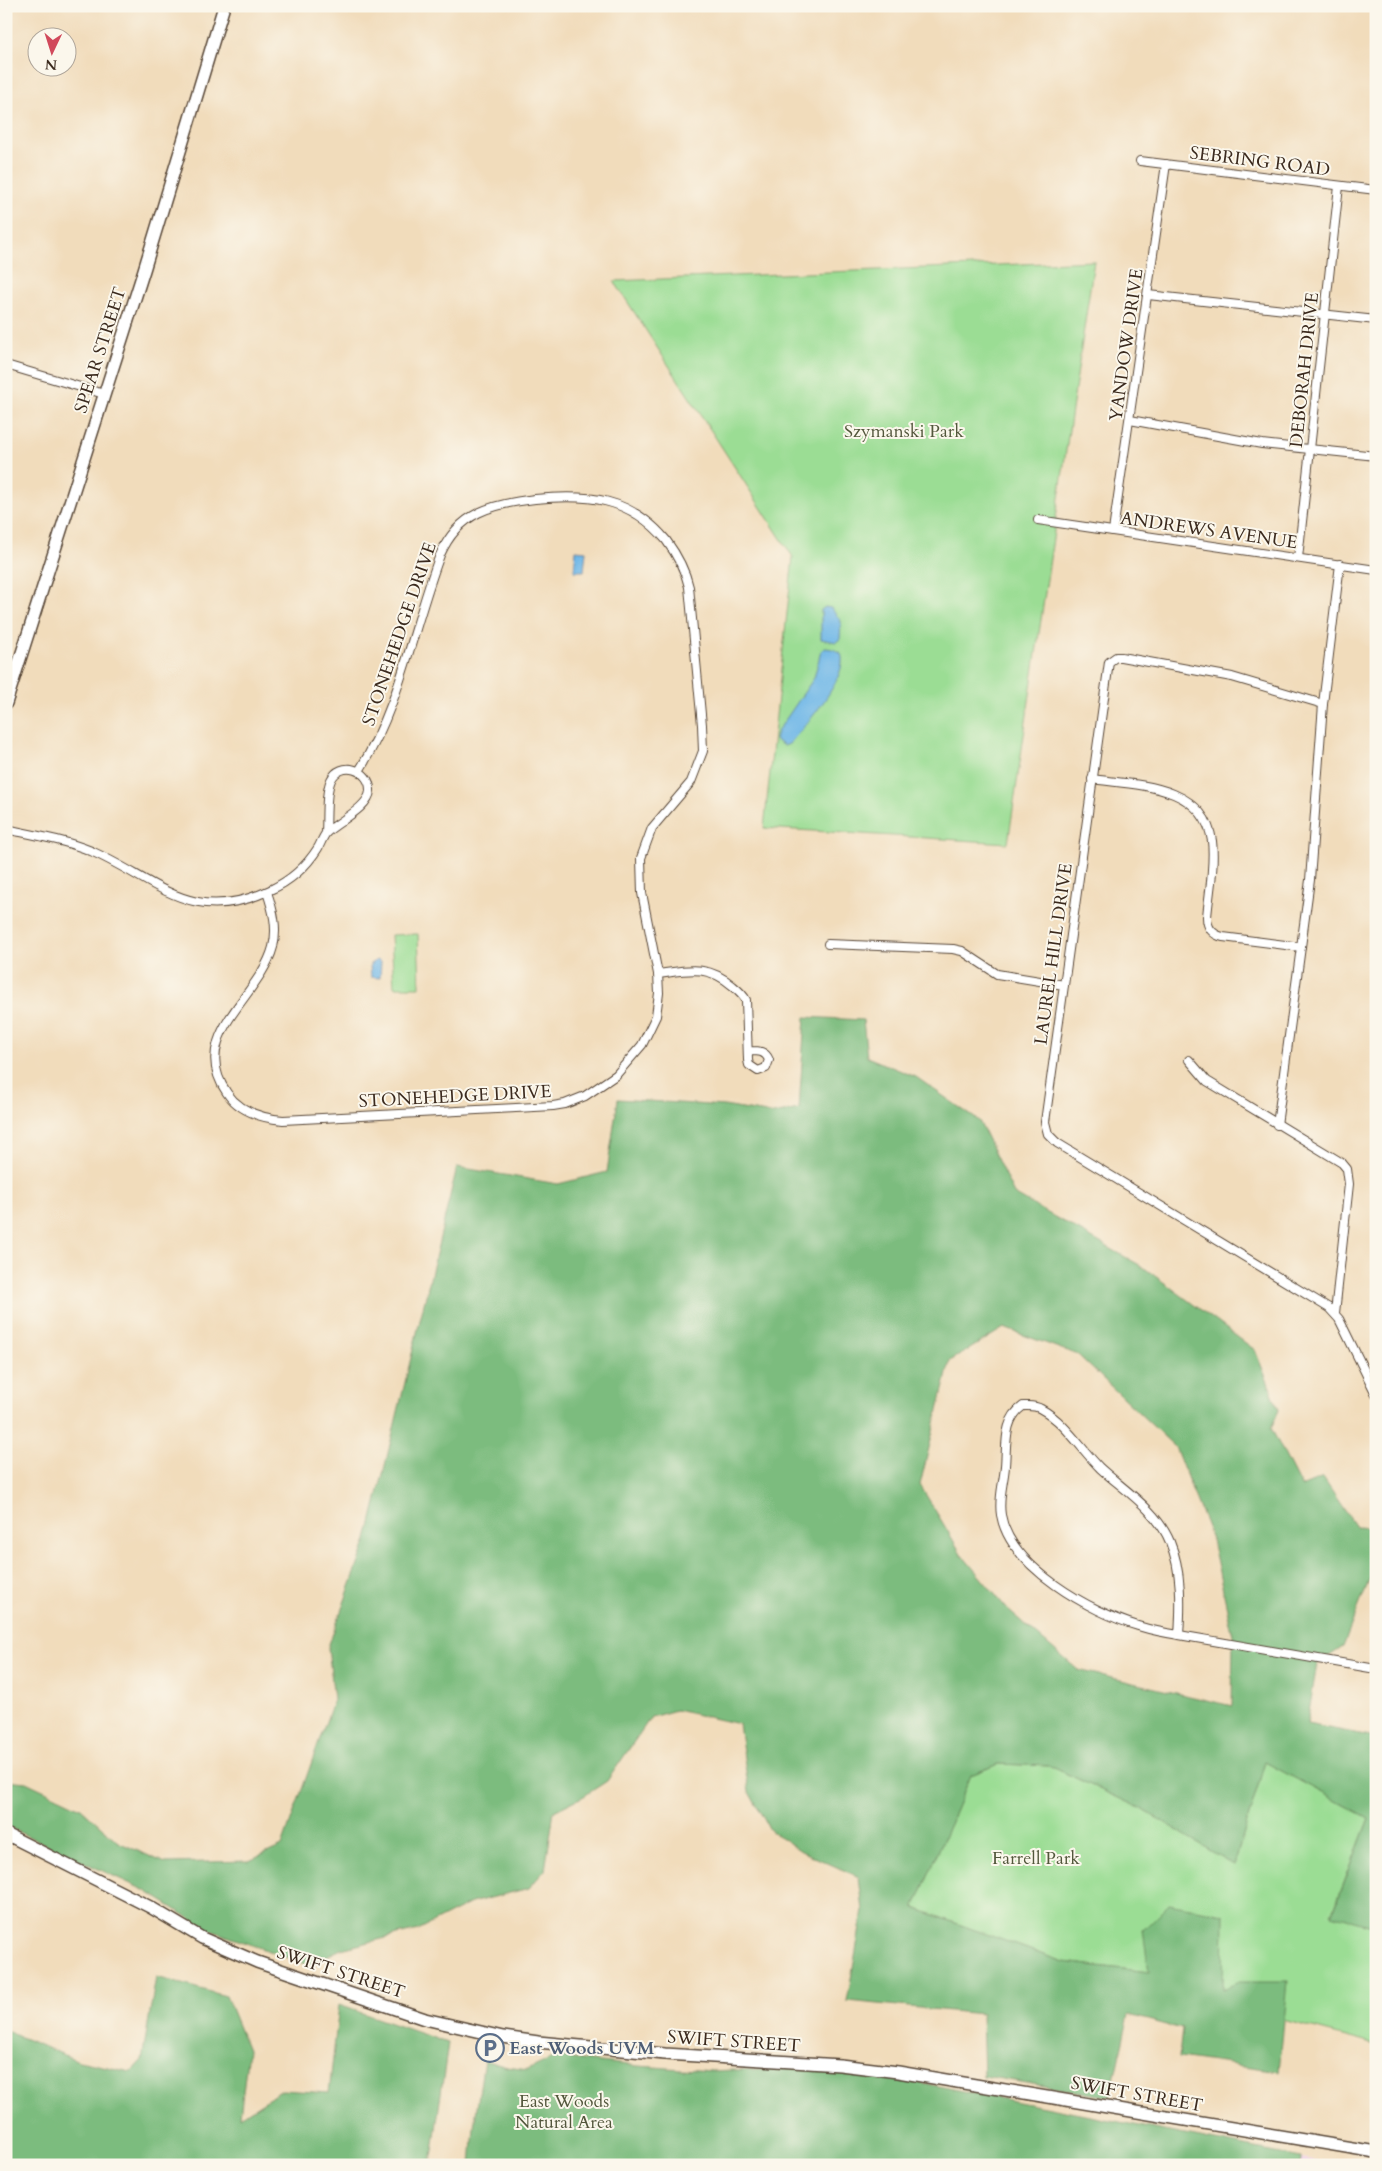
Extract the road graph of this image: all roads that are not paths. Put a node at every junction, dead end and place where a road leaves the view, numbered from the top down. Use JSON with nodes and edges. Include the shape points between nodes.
{"nodes":[{"id":1,"x":224,"y":6,"type":"edge"},
{"id":2,"x":1140,"y":161,"type":"dead end"},
{"id":3,"x":1166,"y":164,"type":"junction"},
{"id":4,"x":1339,"y":186,"type":"junction"},
{"id":5,"x":1376,"y":190,"type":"edge"},
{"id":6,"x":1148,"y":296,"type":"junction"},
{"id":7,"x":1324,"y":315,"type":"junction"},
{"id":8,"x":1376,"y":320,"type":"edge"},
{"id":9,"x":6,"y":365,"type":"edge"},
{"id":10,"x":104,"y":394,"type":"junction"},
{"id":11,"x":1130,"y":420,"type":"junction"},
{"id":12,"x":1310,"y":450,"type":"junction"},
{"id":13,"x":1376,"y":456,"type":"edge"},
{"id":14,"x":1038,"y":520,"type":"dead end"},
{"id":15,"x":1113,"y":531,"type":"junction"},
{"id":16,"x":1298,"y":558,"type":"junction"},
{"id":17,"x":1340,"y":564,"type":"junction"},
{"id":18,"x":1376,"y":570,"type":"edge"},
{"id":19,"x":6,"y":703,"type":"edge"},
{"id":20,"x":1323,"y":704,"type":"junction"},
{"id":21,"x":359,"y":771,"type":"junction"},
{"id":22,"x":1092,"y":779,"type":"junction"},
{"id":23,"x":6,"y":829,"type":"edge"},
{"id":24,"x":326,"y":833,"type":"junction"},
{"id":25,"x":267,"y":892,"type":"junction"},
{"id":26,"x":828,"y":944,"type":"dead end"},
{"id":27,"x":1301,"y":947,"type":"junction"},
{"id":28,"x":658,"y":974,"type":"junction"},
{"id":29,"x":1064,"y":985,"type":"junction"},
{"id":30,"x":748,"y":1051,"type":"dead end"},
{"id":31,"x":1189,"y":1060,"type":"dead end"},
{"id":32,"x":1277,"y":1124,"type":"junction"},
{"id":33,"x":1335,"y":1313,"type":"junction"},
{"id":34,"x":1376,"y":1394,"type":"edge"},
{"id":35,"x":1179,"y":1636,"type":"junction"},
{"id":36,"x":1376,"y":1669,"type":"edge"},
{"id":37,"x":6,"y":1834,"type":"edge"},
{"id":38,"x":1376,"y":2152,"type":"edge"}],
"edges":[{"from":1,"to":10,"type":"street","name":"SPEAR STREET"},
{"from":2,"to":3,"type":"street","name":"SEBRING ROAD"},
{"from":3,"to":4,"type":"street","name":"SEBRING ROAD"},
{"from":3,"to":6,"type":"street","name":"YANDOW DRIVE"},
{"from":4,"to":5,"type":"street","name":"SEBRING ROAD"},
{"from":4,"to":7,"type":"street","name":"DEBORAH DRIVE"},
{"from":6,"to":7,"type":"street"},
{"from":6,"to":11,"type":"street","name":"YANDOW DRIVE"},
{"from":7,"to":8,"type":"street"},
{"from":7,"to":12,"type":"street","name":"DEBORAH DRIVE"},
{"from":9,"to":10,"type":"street"},
{"from":10,"to":19,"type":"street","name":"SPEAR STREET"},
{"from":11,"to":12,"type":"street"},
{"from":11,"to":15,"type":"street","name":"YANDOW DRIVE"},
{"from":12,"to":13,"type":"street"},
{"from":12,"to":16,"type":"street","name":"DEBORAH DRIVE"},
{"from":14,"to":15,"type":"street","name":"ANDREWS AVENUE"},
{"from":15,"to":16,"type":"street","name":"ANDREWS AVENUE"},
{"from":16,"to":17,"type":"street","name":"ANDREWS AVENUE"},
{"from":17,"to":18,"type":"street","name":"ANDREWS AVENUE"},
{"from":17,"to":20,"type":"street"},
{"from":20,"to":22,"type":"street","name":"LAUREL HILL DRIVE","via":[[1232,677],[1116,656],[1108,667]]},
{"from":20,"to":27,"type":"street","via":[[1312,861]]},
{"from":21,"to":24,"type":"street","via":[[368,781],[368,797]]},
{"from":21,"to":24,"type":"street","via":[[346,769],[332,778]]},
{"from":21,"to":28,"type":"street","name":"STONEHEDGE DRIVE","via":[[387,719],[440,555],[464,522],[488,507],[566,496],[607,501],[642,517],[670,546],[686,576],[692,604],[703,739],[700,761],[691,782],[652,828],[641,858],[642,893]]},
{"from":22,"to":27,"type":"street","via":[[1167,791],[1185,799],[1200,813],[1212,840],[1207,922],[1212,932],[1223,937]]},
{"from":22,"to":29,"type":"street","name":"LAUREL HILL DRIVE"},
{"from":23,"to":25,"type":"street","via":[[81,847],[164,892],[187,900],[237,902]]},
{"from":24,"to":25,"type":"street","via":[[301,870]]},
{"from":25,"to":28,"type":"street","name":"STONEHEDGE DRIVE","via":[[274,918],[273,947],[266,963],[222,1029],[215,1061],[220,1080],[230,1097],[245,1110],[268,1118],[283,1120],[542,1108],[565,1104],[610,1080],[642,1045],[656,1016]]},
{"from":26,"to":29,"type":"street","via":[[954,949],[997,974]]},
{"from":27,"to":32,"type":"street"},
{"from":28,"to":30,"type":"street","via":[[701,970],[725,979],[746,1000]]},
{"from":29,"to":33,"type":"street","name":"LAUREL HILL DRIVE","via":[[1045,1117],[1050,1137]]},
{"from":31,"to":32,"type":"street","via":[[1207,1081]]},
{"from":32,"to":33,"type":"street","via":[[1347,1169],[1349,1184]]},
{"from":33,"to":34,"type":"street"},
{"from":35,"to":35,"type":"street","via":[[1114,1618],[1061,1589],[1018,1553],[1007,1536],[1001,1514],[1009,1422],[1014,1412],[1023,1406],[1040,1408],[1055,1419],[1099,1467],[1160,1524],[1176,1563],[1181,1609]]},
{"from":35,"to":36,"type":"street"},
{"from":37,"to":38,"type":"street","name":"SWIFT STREET","via":[[150,1907],[202,1938],[257,1962],[425,2019],[503,2037],[665,2054],[840,2065],[898,2072]]}]}
